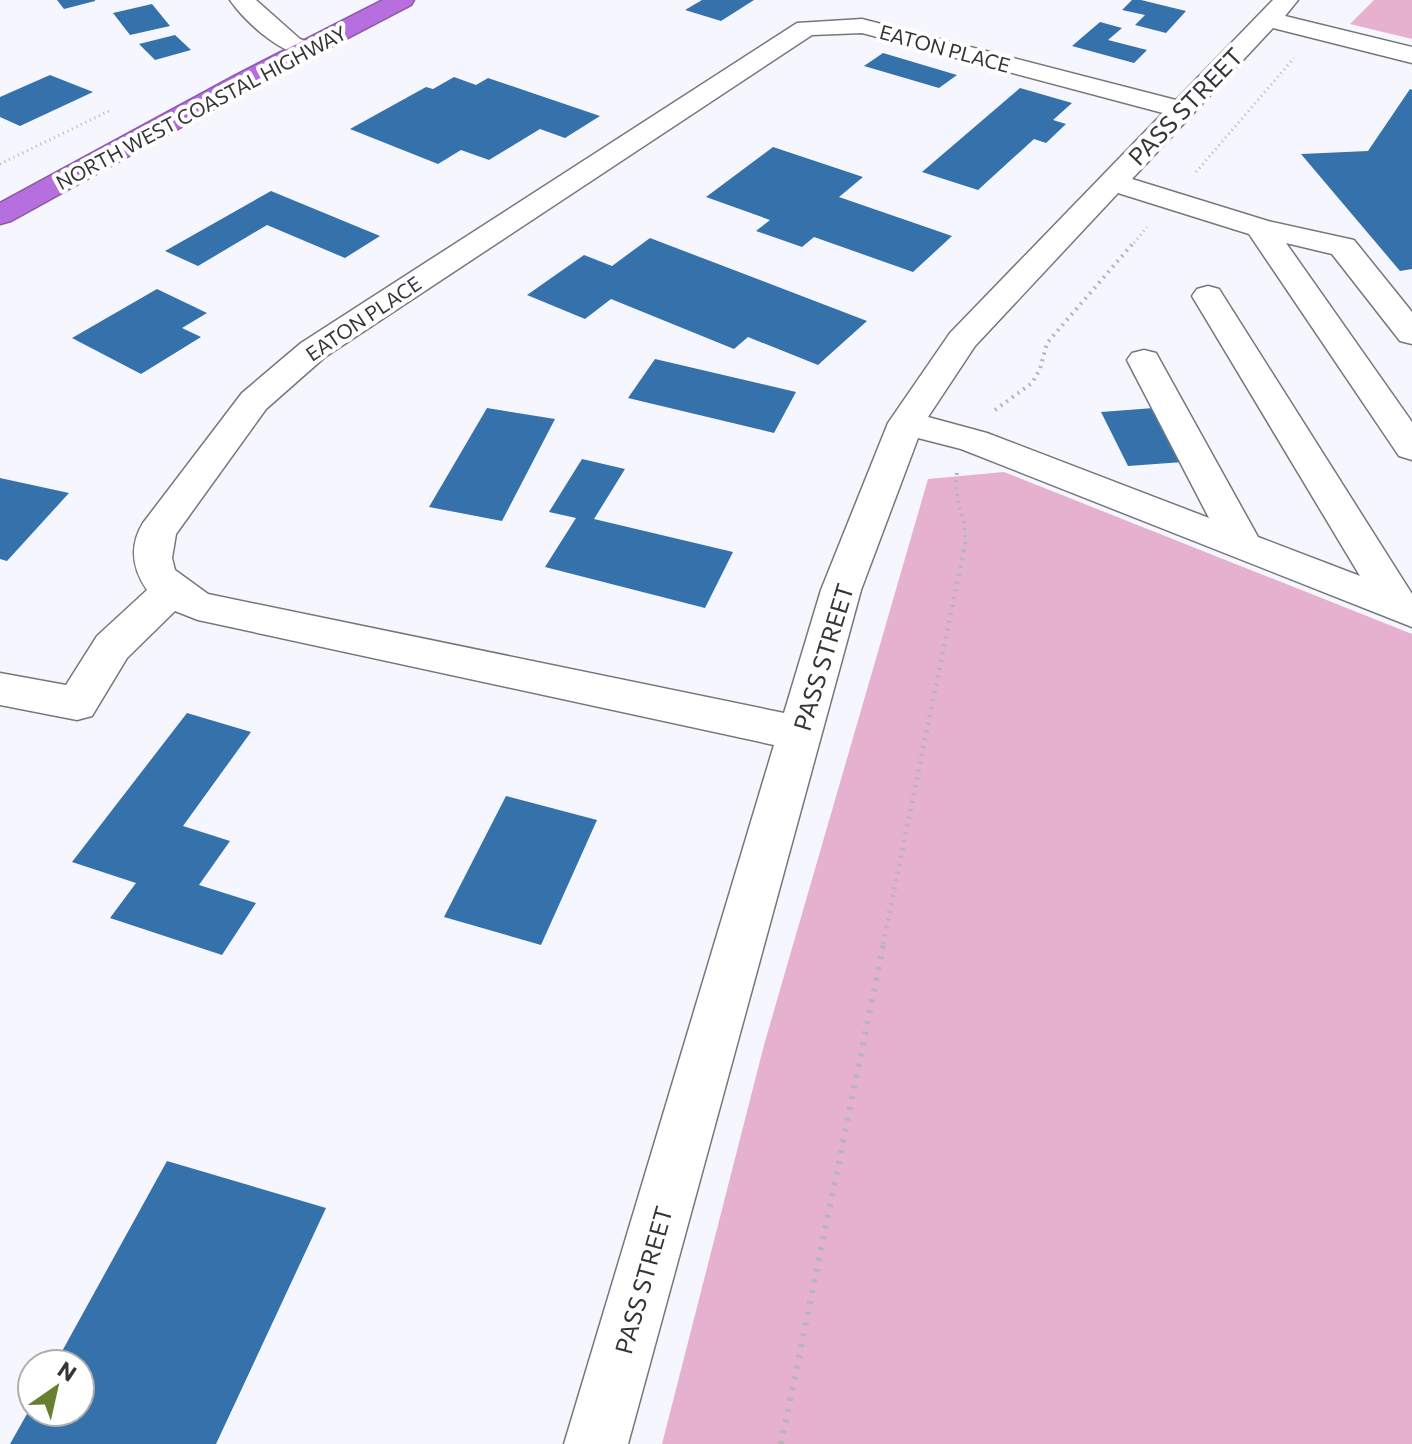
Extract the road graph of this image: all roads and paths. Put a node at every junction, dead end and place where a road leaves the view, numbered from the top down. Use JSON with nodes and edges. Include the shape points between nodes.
{"nodes":[{"id":1,"x":242,"y":0,"type":"edge"},
{"id":2,"x":382,"y":0,"type":"edge"},
{"id":3,"x":402,"y":0,"type":"edge"},
{"id":4,"x":1287,"y":16,"type":"edge"},
{"id":5,"x":299,"y":47,"type":"junction"},
{"id":6,"x":1412,"y":55,"type":"edge"},
{"id":7,"x":1182,"y":110,"type":"junction"},
{"id":8,"x":1194,"y":174,"type":"dead end"},
{"id":9,"x":1112,"y":182,"type":"junction"},
{"id":10,"x":0,"y":195,"type":"edge"},
{"id":11,"x":0,"y":215,"type":"edge"},
{"id":12,"x":1154,"y":220,"type":"dead end"},
{"id":13,"x":1260,"y":228,"type":"junction"},
{"id":14,"x":1208,"y":296,"type":"dead end"},
{"id":15,"x":1412,"y":334,"type":"edge"},
{"id":16,"x":1144,"y":360,"type":"dead end"},
{"id":17,"x":993,"y":412,"type":"dead end"},
{"id":18,"x":906,"y":423,"type":"junction"},
{"id":19,"x":1412,"y":448,"type":"edge"},
{"id":20,"x":958,"y":471,"type":"dead end"},
{"id":21,"x":1244,"y":547,"type":"junction"},
{"id":22,"x":170,"y":592,"type":"junction"},
{"id":23,"x":1406,"y":609,"type":"edge"},
{"id":24,"x":0,"y":689,"type":"edge"},
{"id":25,"x":800,"y":733,"type":"junction"},
{"id":26,"x":596,"y":1444,"type":"edge"},
{"id":27,"x":781,"y":1444,"type":"edge"}],
"edges":[{"from":1,"to":5,"type":"street"},
{"from":2,"to":5,"type":"highway","name":"NORTH WEST COASTAL HIGHWAY"},
{"from":3,"to":5,"type":"highway","name":"NORTH WEST COASTAL HIGHWAY"},
{"from":4,"to":6,"type":"street"},
{"from":4,"to":7,"type":"street","name":"PASS STREET"},
{"from":4,"to":8,"type":"path","via":[[1299,53]]},
{"from":5,"to":10,"type":"highway","name":"NORTH WEST COASTAL HIGHWAY"},
{"from":5,"to":11,"type":"highway","name":"NORTH WEST COASTAL HIGHWAY"},
{"from":7,"to":9,"type":"street","name":"PASS STREET"},
{"from":7,"to":22,"type":"street","name":"EATON PLACE","via":[[862,26],[806,28],[313,350],[254,401],[157,532],[150,551]]},
{"from":9,"to":13,"type":"street"},
{"from":9,"to":18,"type":"street","name":"PASS STREET","via":[[962,340]]},
{"from":12,"to":17,"type":"path","via":[[1047,343],[1032,383]]},
{"from":13,"to":15,"type":"street","via":[[1343,247]]},
{"from":13,"to":19,"type":"street"},
{"from":14,"to":23,"type":"street"},
{"from":16,"to":21,"type":"street"},
{"from":18,"to":21,"type":"street","via":[[974,441]]},
{"from":18,"to":25,"type":"street","name":"PASS STREET","via":[[841,590]]},
{"from":20,"to":27,"type":"path","via":[[954,486],[968,522],[967,535]]},
{"from":21,"to":23,"type":"street"},
{"from":22,"to":24,"type":"street","via":[[112,647],[77,704]]},
{"from":22,"to":25,"type":"street","via":[[198,606]]},
{"from":25,"to":26,"type":"street","name":"PASS STREET"}]}
